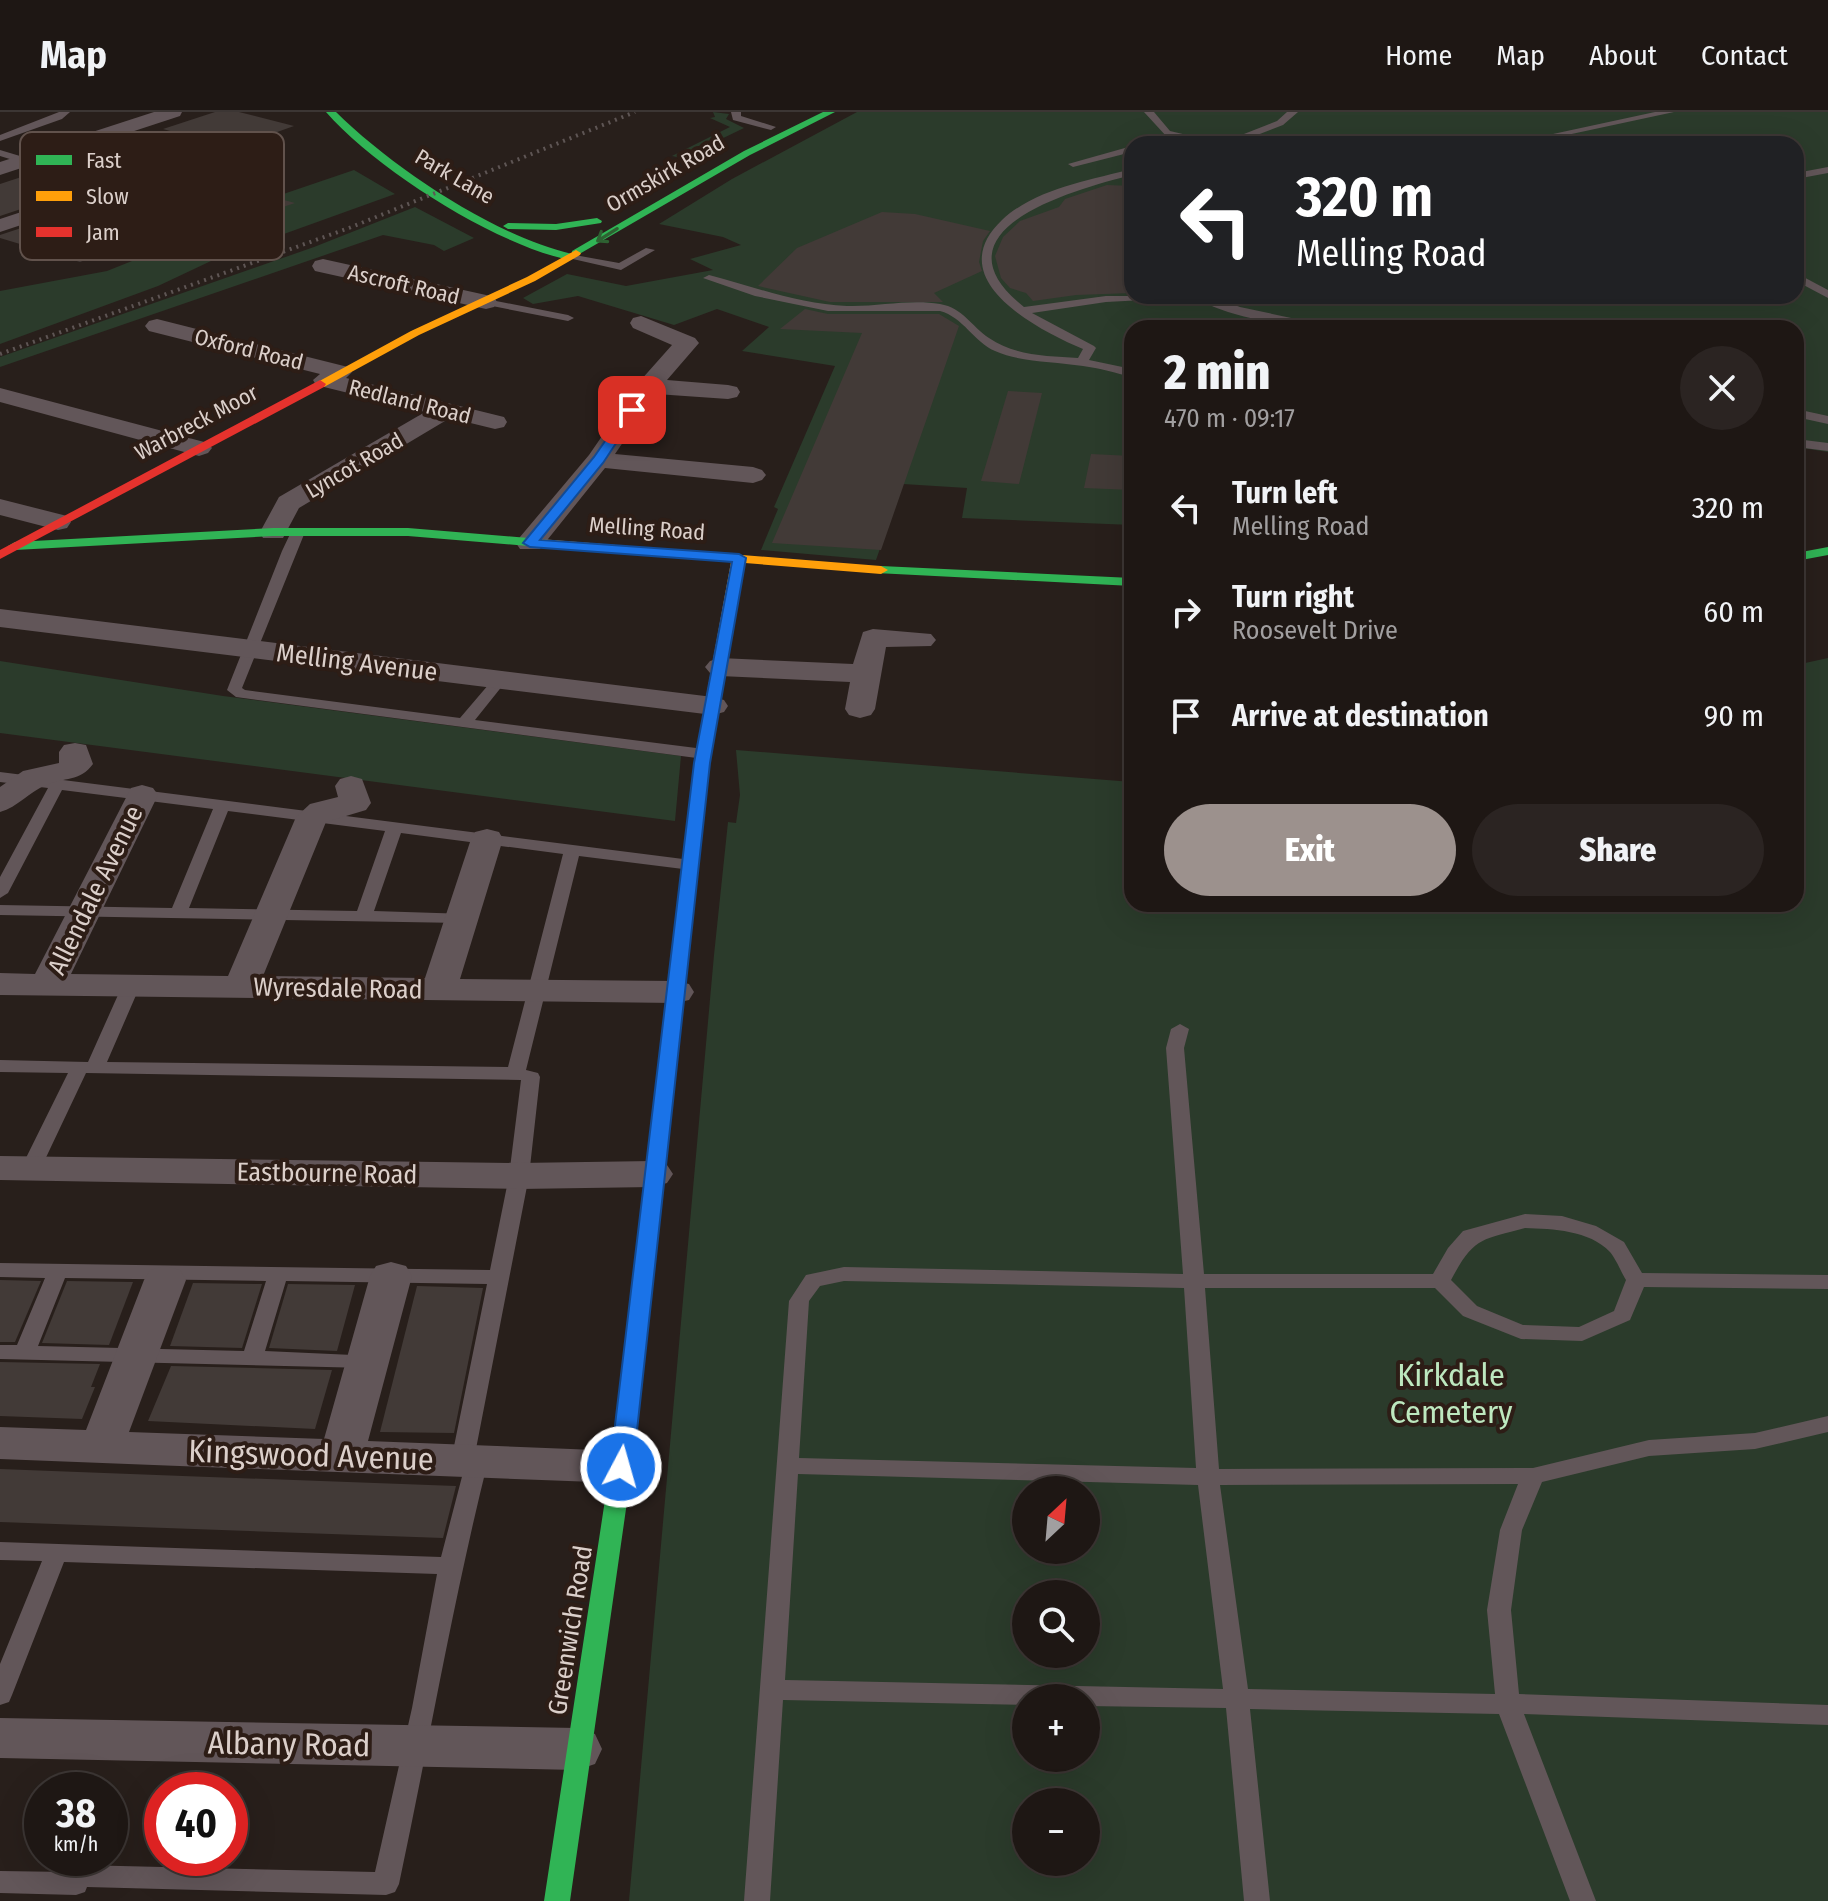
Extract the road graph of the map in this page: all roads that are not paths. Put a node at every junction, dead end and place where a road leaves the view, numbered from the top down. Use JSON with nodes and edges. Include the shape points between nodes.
{"nodes":[{"id":1,"x":65,"y":112,"type":"edge"},
{"id":2,"x":173,"y":112,"type":"edge"},
{"id":3,"x":331,"y":112,"type":"edge"},
{"id":4,"x":736,"y":112,"type":"edge"},
{"id":5,"x":754,"y":112,"type":"edge"},
{"id":6,"x":800,"y":112,"type":"edge"},
{"id":7,"x":830,"y":112,"type":"edge"},
{"id":8,"x":1149,"y":112,"type":"edge"},
{"id":9,"x":1293,"y":112,"type":"edge"},
{"id":10,"x":1669,"y":112,"type":"edge"},
{"id":11,"x":762,"y":125,"type":"junction"},
{"id":12,"x":113,"y":132,"type":"edge"},
{"id":13,"x":1174,"y":136,"type":"edge"},
{"id":14,"x":1246,"y":136,"type":"edge"},
{"id":15,"x":1550,"y":136,"type":"edge"},
{"id":16,"x":0,"y":138,"type":"edge"},
{"id":17,"x":1124,"y":151,"type":"edge"},
{"id":18,"x":0,"y":153,"type":"edge"},
{"id":19,"x":20,"y":159,"type":"edge"},
{"id":20,"x":20,"y":163,"type":"edge"},
{"id":21,"x":1073,"y":164,"type":"dead end"},
{"id":22,"x":0,"y":169,"type":"edge"},
{"id":23,"x":1828,"y":170,"type":"edge"},
{"id":24,"x":1124,"y":174,"type":"edge"},
{"id":25,"x":1804,"y":174,"type":"edge"},
{"id":26,"x":20,"y":219,"type":"edge"},
{"id":27,"x":597,"y":221,"type":"junction"},
{"id":28,"x":494,"y":225,"type":"junction"},
{"id":29,"x":0,"y":226,"type":"edge"},
{"id":30,"x":650,"y":250,"type":"dead end"},
{"id":31,"x":569,"y":257,"type":"junction"},
{"id":32,"x":527,"y":259,"type":"junction"},
{"id":33,"x":323,"y":266,"type":"dead end"},
{"id":34,"x":709,"y":278,"type":"dead end"},
{"id":35,"x":1804,"y":281,"type":"edge"},
{"id":36,"x":1828,"y":295,"type":"edge"},
{"id":37,"x":461,"y":297,"type":"junction"},
{"id":38,"x":1124,"y":298,"type":"edge"},
{"id":39,"x":486,"y":302,"type":"junction"},
{"id":40,"x":1221,"y":304,"type":"edge"},
{"id":41,"x":1019,"y":311,"type":"junction"},
{"id":42,"x":568,"y":318,"type":"dead end"},
{"id":43,"x":1290,"y":320,"type":"edge"},
{"id":44,"x":641,"y":323,"type":"dead end"},
{"id":45,"x":157,"y":326,"type":"dead end"},
{"id":46,"x":415,"y":333,"type":"junction"},
{"id":47,"x":1082,"y":362,"type":"junction"},
{"id":48,"x":1124,"y":371,"type":"edge"},
{"id":49,"x":333,"y":376,"type":"junction"},
{"id":50,"x":649,"y":386,"type":"junction"},
{"id":51,"x":728,"y":392,"type":"dead end"},
{"id":52,"x":0,"y":395,"type":"edge"},
{"id":53,"x":447,"y":410,"type":"junction"},
{"id":54,"x":1804,"y":415,"type":"edge"},
{"id":55,"x":1828,"y":420,"type":"edge"},
{"id":56,"x":495,"y":422,"type":"dead end"},
{"id":57,"x":1804,"y":444,"type":"edge"},
{"id":58,"x":1828,"y":447,"type":"edge"},
{"id":59,"x":199,"y":448,"type":"junction"},
{"id":60,"x":598,"y":460,"type":"junction"},
{"id":61,"x":753,"y":475,"type":"dead end"},
{"id":62,"x":0,"y":507,"type":"edge"},
{"id":63,"x":58,"y":522,"type":"junction"},
{"id":64,"x":286,"y":532,"type":"junction"},
{"id":65,"x":530,"y":543,"type":"junction"},
{"id":66,"x":8,"y":550,"type":"edge"},
{"id":67,"x":1828,"y":551,"type":"edge"},
{"id":68,"x":1804,"y":556,"type":"edge"},
{"id":69,"x":739,"y":558,"type":"junction"},
{"id":70,"x":1124,"y":582,"type":"edge"},
{"id":71,"x":0,"y":618,"type":"edge"},
{"id":72,"x":921,"y":640,"type":"dead end"},
{"id":73,"x":252,"y":649,"type":"junction"},
{"id":74,"x":720,"y":667,"type":"junction"},
{"id":75,"x":866,"y":674,"type":"junction"},
{"id":76,"x":500,"y":680,"type":"junction"},
{"id":77,"x":713,"y":706,"type":"junction"},
{"id":78,"x":860,"y":709,"type":"dead end"},
{"id":79,"x":465,"y":722,"type":"junction"},
{"id":80,"x":704,"y":754,"type":"junction"},
{"id":81,"x":55,"y":772,"type":"edge"},
{"id":82,"x":142,"y":795,"type":"junction"},
{"id":83,"x":0,"y":802,"type":"edge"},
{"id":84,"x":371,"y":805,"type":"junction"},
{"id":85,"x":222,"y":806,"type":"junction"},
{"id":86,"x":312,"y":817,"type":"junction"},
{"id":87,"x":487,"y":839,"type":"junction"},
{"id":88,"x":572,"y":850,"type":"junction"},
{"id":89,"x":691,"y":865,"type":"junction"},
{"id":90,"x":0,"y":893,"type":"edge"},
{"id":91,"x":0,"y":910,"type":"edge"},
{"id":92,"x":84,"y":912,"type":"junction"},
{"id":93,"x":178,"y":913,"type":"junction"},
{"id":94,"x":271,"y":915,"type":"junction"},
{"id":95,"x":364,"y":916,"type":"junction"},
{"id":96,"x":462,"y":918,"type":"junction"},
{"id":97,"x":0,"y":984,"type":"edge"},
{"id":98,"x":48,"y":984,"type":"junction"},
{"id":99,"x":131,"y":986,"type":"junction"},
{"id":100,"x":241,"y":987,"type":"junction"},
{"id":101,"x":439,"y":990,"type":"junction"},
{"id":102,"x":539,"y":991,"type":"junction"},
{"id":103,"x":676,"y":992,"type":"junction"},
{"id":104,"x":1180,"y":1029,"type":"dead end"},
{"id":105,"x":0,"y":1066,"type":"edge"},
{"id":106,"x":87,"y":1067,"type":"junction"},
{"id":107,"x":516,"y":1073,"type":"junction"},
{"id":108,"x":16,"y":1168,"type":"edge"},
{"id":109,"x":653,"y":1174,"type":"junction"},
{"id":110,"x":519,"y":1176,"type":"junction"},
{"id":111,"x":0,"y":1270,"type":"edge"},
{"id":112,"x":58,"y":1271,"type":"junction"},
{"id":113,"x":278,"y":1274,"type":"junction"},
{"id":114,"x":391,"y":1276,"type":"junction"},
{"id":115,"x":499,"y":1277,"type":"junction"},
{"id":116,"x":165,"y":1280,"type":"dead end"},
{"id":117,"x":1636,"y":1280,"type":"junction"},
{"id":118,"x":1194,"y":1281,"type":"junction"},
{"id":119,"x":1440,"y":1281,"type":"junction"},
{"id":120,"x":1828,"y":1282,"type":"edge"},
{"id":121,"x":0,"y":1352,"type":"edge"},
{"id":122,"x":24,"y":1353,"type":"junction"},
{"id":123,"x":136,"y":1355,"type":"junction"},
{"id":124,"x":252,"y":1358,"type":"junction"},
{"id":125,"x":367,"y":1361,"type":"junction"},
{"id":126,"x":1828,"y":1424,"type":"edge"},
{"id":127,"x":0,"y":1443,"type":"edge"},
{"id":128,"x":102,"y":1446,"type":"junction"},
{"id":129,"x":342,"y":1456,"type":"junction"},
{"id":130,"x":469,"y":1461,"type":"junction"},
{"id":131,"x":788,"y":1466,"type":"junction"},
{"id":132,"x":621,"y":1467,"type":"junction"},
{"id":133,"x":1533,"y":1476,"type":"junction"},
{"id":134,"x":1208,"y":1477,"type":"junction"},
{"id":135,"x":0,"y":1551,"type":"edge"},
{"id":136,"x":56,"y":1554,"type":"junction"},
{"id":137,"x":450,"y":1566,"type":"junction"},
{"id":138,"x":772,"y":1690,"type":"junction"},
{"id":139,"x":0,"y":1695,"type":"edge"},
{"id":140,"x":1237,"y":1699,"type":"junction"},
{"id":141,"x":1508,"y":1704,"type":"junction"},
{"id":142,"x":1828,"y":1715,"type":"edge"},
{"id":143,"x":0,"y":1738,"type":"edge"},
{"id":144,"x":416,"y":1747,"type":"junction"},
{"id":145,"x":577,"y":1749,"type":"junction"},
{"id":146,"x":0,"y":1882,"type":"edge"},
{"id":147,"x":370,"y":1892,"type":"edge"},
{"id":148,"x":557,"y":1901,"type":"edge"},
{"id":149,"x":757,"y":1901,"type":"edge"},
{"id":150,"x":1257,"y":1901,"type":"edge"},
{"id":151,"x":1583,"y":1901,"type":"edge"}],
"edges":[{"from":1,"to":16,"type":"lane"},
{"from":2,"to":12,"type":"street"},
{"from":3,"to":28,"type":"main road","name":"Park Lane","via":[[368,150],[420,188]]},
{"from":4,"to":11,"type":"lane","via":[[736,118]]},
{"from":5,"to":11,"type":"lane","via":[[745,120]]},
{"from":6,"to":11,"type":"main road","name":"Ormskirk Road"},
{"from":7,"to":31,"type":"main road","name":"Ormskirk Road","one_way":true,"via":[[747,153]]},
{"from":8,"to":13,"type":"lane"},
{"from":9,"to":14,"type":"lane"},
{"from":10,"to":15,"type":"lane"},
{"from":11,"to":27,"type":"main road","name":"Ormskirk Road"},
{"from":17,"to":21,"type":"lane"},
{"from":18,"to":19,"type":"lane"},
{"from":20,"to":22,"type":"street"},
{"from":23,"to":25,"type":"lane"},
{"from":24,"to":41,"type":"lane","via":[[1055,195],[1001,227],[988,251],[988,270]]},
{"from":26,"to":29,"type":"street"},
{"from":27,"to":28,"type":"main road","via":[[556,227]]},
{"from":27,"to":32,"type":"main road","name":"Ormskirk Road"},
{"from":28,"to":32,"type":"main road","name":"Park Lane"},
{"from":30,"to":31,"type":"lane","via":[[621,267]]},
{"from":31,"to":32,"type":"main road","name":"Park Lane"},
{"from":31,"to":39,"type":"main road","name":"Warbreck Moor"},
{"from":32,"to":37,"type":"main road","name":"Warbreck Moor"},
{"from":33,"to":37,"type":"street","name":"Ascroft Road"},
{"from":34,"to":47,"type":"lane","via":[[802,304],[952,310],[987,342],[1026,356]]},
{"from":35,"to":36,"type":"lane"},
{"from":37,"to":39,"type":"street","name":"Ascroft Road"},
{"from":37,"to":46,"type":"main road","name":"Warbreck Moor"},
{"from":38,"to":41,"type":"lane"},
{"from":39,"to":42,"type":"lane"},
{"from":39,"to":46,"type":"main road","name":"Warbreck Moor"},
{"from":40,"to":43,"type":"lane"},
{"from":41,"to":47,"type":"lane","via":[[1090,348]]},
{"from":44,"to":50,"type":"street","via":[[687,343]]},
{"from":45,"to":49,"type":"street","name":"Oxford Road"},
{"from":46,"to":49,"type":"main road","name":"Warbreck Moor"},
{"from":47,"to":48,"type":"lane"},
{"from":49,"to":53,"type":"street","name":"Redland Road"},
{"from":49,"to":59,"type":"main road","name":"Warbreck Moor"},
{"from":50,"to":51,"type":"street"},
{"from":50,"to":60,"type":"street"},
{"from":52,"to":59,"type":"street"},
{"from":53,"to":56,"type":"street","name":"Redland Road"},
{"from":53,"to":64,"type":"street","name":"Lyncot Road","via":[[288,503]]},
{"from":54,"to":55,"type":"lane"},
{"from":57,"to":58,"type":"lane"},
{"from":59,"to":63,"type":"main road","name":"Warbreck Moor"},
{"from":60,"to":61,"type":"street"},
{"from":60,"to":65,"type":"street"},
{"from":62,"to":63,"type":"street"},
{"from":63,"to":66,"type":"main road","name":"Warbreck Moor"},
{"from":64,"to":65,"type":"main road","name":"Melling Road","via":[[408,532]]},
{"from":64,"to":66,"type":"main road","name":"Melling Road"},
{"from":64,"to":73,"type":"lane"},
{"from":65,"to":69,"type":"main road","name":"Melling Road"},
{"from":67,"to":68,"type":"main road"},
{"from":69,"to":70,"type":"main road","name":"Melling Road"},
{"from":69,"to":74,"type":"main road","name":"Greenwich Road"},
{"from":71,"to":73,"type":"street","name":"Melling Avenue"},
{"from":72,"to":75,"type":"street","via":[[873,638]]},
{"from":73,"to":76,"type":"street","name":"Melling Avenue"},
{"from":73,"to":79,"type":"lane","via":[[234,690],[241,694]]},
{"from":74,"to":75,"type":"street"},
{"from":74,"to":77,"type":"main road","name":"Greenwich Road"},
{"from":75,"to":78,"type":"street"},
{"from":76,"to":77,"type":"street","name":"Melling Avenue"},
{"from":76,"to":79,"type":"lane"},
{"from":77,"to":80,"type":"main road","name":"Greenwich Road"},
{"from":79,"to":80,"type":"lane"},
{"from":80,"to":89,"type":"main road","name":"Greenwich Road"},
{"from":81,"to":82,"type":"lane"},
{"from":81,"to":83,"type":"street"},
{"from":81,"to":90,"type":"lane"},
{"from":82,"to":85,"type":"lane"},
{"from":82,"to":92,"type":"street","name":"Allendale Avenue"},
{"from":84,"to":86,"type":"lane"},
{"from":84,"to":86,"type":"street","via":[[321,811]]},
{"from":84,"to":87,"type":"lane"},
{"from":84,"to":95,"type":"lane"},
{"from":85,"to":86,"type":"lane"},
{"from":85,"to":93,"type":"lane"},
{"from":86,"to":94,"type":"street"},
{"from":87,"to":88,"type":"lane"},
{"from":87,"to":96,"type":"street"},
{"from":88,"to":89,"type":"lane"},
{"from":88,"to":102,"type":"lane"},
{"from":89,"to":103,"type":"main road","name":"Greenwich Road"},
{"from":91,"to":92,"type":"lane"},
{"from":92,"to":93,"type":"lane"},
{"from":92,"to":98,"type":"street","name":"Allendale Avenue"},
{"from":93,"to":94,"type":"lane"},
{"from":94,"to":95,"type":"lane"},
{"from":94,"to":100,"type":"street"},
{"from":95,"to":96,"type":"lane"},
{"from":96,"to":101,"type":"street"},
{"from":97,"to":98,"type":"street","name":"Wyresdale Road"},
{"from":98,"to":99,"type":"street","name":"Wyresdale Road"},
{"from":99,"to":100,"type":"street","name":"Wyresdale Road"},
{"from":99,"to":106,"type":"lane"},
{"from":100,"to":101,"type":"street","name":"Wyresdale Road"},
{"from":101,"to":102,"type":"street","name":"Wyresdale Road"},
{"from":102,"to":103,"type":"street","name":"Wyresdale Road"},
{"from":102,"to":107,"type":"lane"},
{"from":103,"to":109,"type":"main road","name":"Greenwich Road"},
{"from":104,"to":118,"type":"lane","via":[[1175,1048]]},
{"from":105,"to":106,"type":"lane"},
{"from":106,"to":107,"type":"lane"},
{"from":106,"to":108,"type":"lane"},
{"from":107,"to":110,"type":"lane","via":[[531,1077]]},
{"from":108,"to":110,"type":"street","name":"Eastbourne Road"},
{"from":109,"to":110,"type":"street","name":"Eastbourne Road"},
{"from":109,"to":132,"type":"main road","name":"Greenwich Road"},
{"from":110,"to":115,"type":"lane"},
{"from":111,"to":112,"type":"lane"},
{"from":112,"to":113,"type":"lane"},
{"from":112,"to":122,"type":"lane"},
{"from":113,"to":114,"type":"lane"},
{"from":113,"to":124,"type":"lane"},
{"from":114,"to":115,"type":"lane"},
{"from":114,"to":125,"type":"street"},
{"from":115,"to":130,"type":"lane"},
{"from":116,"to":123,"type":"street"},
{"from":117,"to":119,"type":"lane","via":[[1623,1315],[1582,1334],[1521,1332],[1470,1311]]},
{"from":117,"to":119,"type":"lane","via":[[1617,1247],[1589,1231],[1525,1221],[1470,1236]]},
{"from":117,"to":120,"type":"lane"},
{"from":118,"to":119,"type":"lane"},
{"from":118,"to":131,"type":"lane","via":[[844,1274],[813,1280],[799,1301]]},
{"from":118,"to":134,"type":"lane"},
{"from":121,"to":122,"type":"lane"},
{"from":122,"to":123,"type":"lane"},
{"from":123,"to":124,"type":"lane"},
{"from":123,"to":128,"type":"street"},
{"from":124,"to":125,"type":"lane"},
{"from":125,"to":129,"type":"street"},
{"from":126,"to":133,"type":"lane","via":[[1755,1441],[1649,1448]]},
{"from":127,"to":128,"type":"street","name":"Kingswood Avenue"},
{"from":128,"to":129,"type":"street","name":"Kingswood Avenue"},
{"from":129,"to":130,"type":"street","name":"Kingswood Avenue"},
{"from":130,"to":132,"type":"street","name":"Kingswood Avenue"},
{"from":130,"to":137,"type":"lane"},
{"from":131,"to":134,"type":"lane"},
{"from":131,"to":138,"type":"lane"},
{"from":132,"to":145,"type":"main road","name":"Greenwich Road"},
{"from":133,"to":134,"type":"lane"},
{"from":133,"to":141,"type":"lane","via":[[1511,1530],[1499,1610]]},
{"from":134,"to":140,"type":"lane"},
{"from":135,"to":136,"type":"lane"},
{"from":136,"to":137,"type":"lane"},
{"from":136,"to":139,"type":"lane"},
{"from":137,"to":144,"type":"lane"},
{"from":138,"to":140,"type":"lane"},
{"from":138,"to":149,"type":"lane"},
{"from":140,"to":141,"type":"lane"},
{"from":140,"to":150,"type":"lane"},
{"from":141,"to":142,"type":"lane"},
{"from":141,"to":151,"type":"lane"},
{"from":143,"to":144,"type":"street","name":"Albany Road"},
{"from":144,"to":145,"type":"street","name":"Albany Road"},
{"from":144,"to":147,"type":"lane","via":[[386,1884]]},
{"from":145,"to":148,"type":"main road","name":"Greenwich Road"},
{"from":146,"to":147,"type":"lane","via":[[76,1884],[79,1876]]}]}
